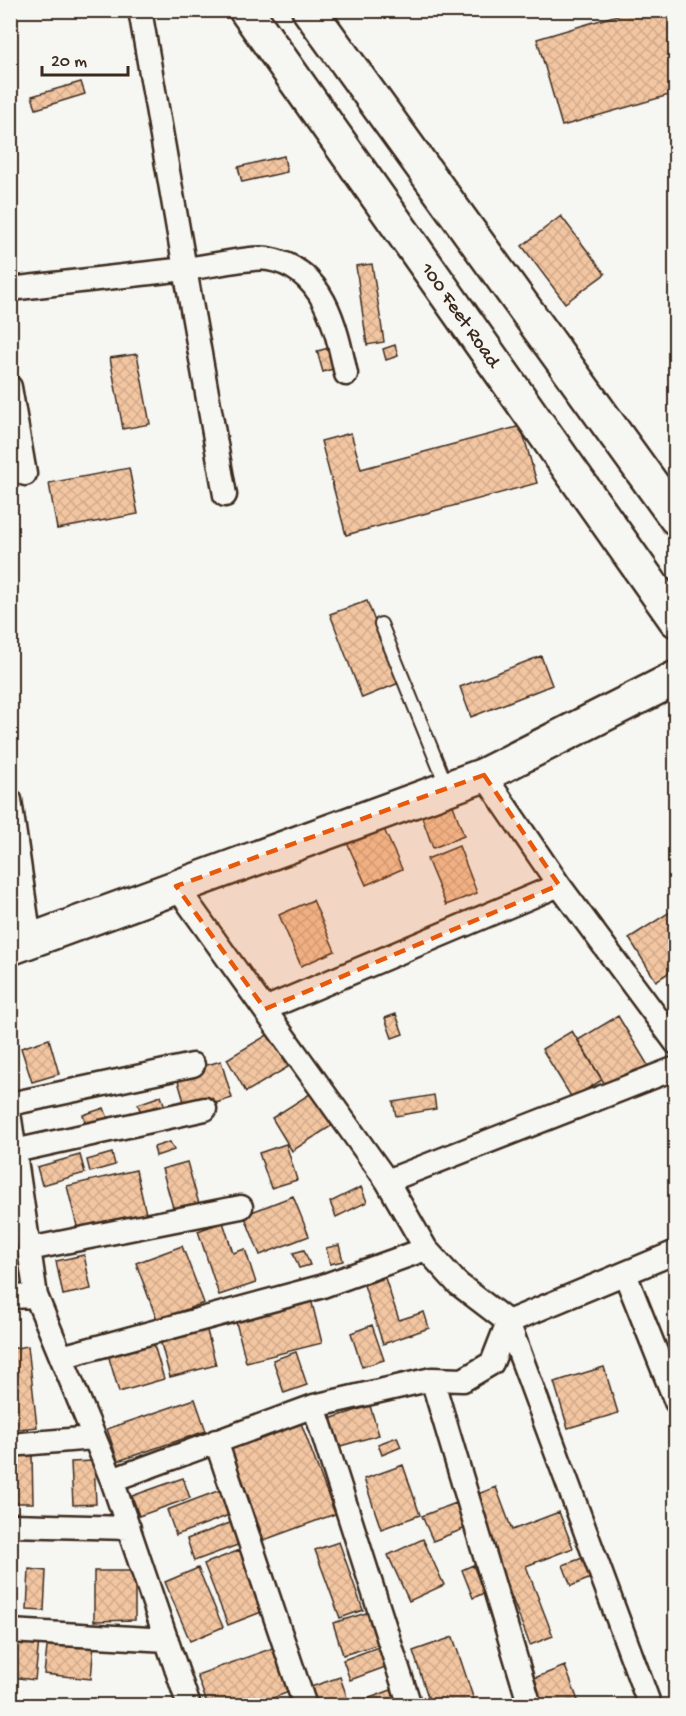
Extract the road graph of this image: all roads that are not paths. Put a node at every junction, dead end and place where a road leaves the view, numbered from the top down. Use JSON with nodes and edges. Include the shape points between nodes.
{"nodes":[{"id":1,"x":140,"y":10,"type":"edge"},
{"id":2,"x":246,"y":10,"type":"edge"},
{"id":3,"x":309,"y":10,"type":"edge"},
{"id":4,"x":185,"y":269,"type":"junction"},
{"id":5,"x":10,"y":289,"type":"edge"},
{"id":6,"x":346,"y":374,"type":"dead end"},
{"id":7,"x":10,"y":387,"type":"edge"},
{"id":8,"x":25,"y":474,"type":"dead end"},
{"id":9,"x":225,"y":495,"type":"dead end"},
{"id":10,"x":675,"y":518,"type":"edge"},
{"id":11,"x":675,"y":620,"type":"edge"},
{"id":12,"x":381,"y":624,"type":"dead end"},
{"id":13,"x":675,"y":678,"type":"edge"},
{"id":14,"x":484,"y":775,"type":"junction"},
{"id":15,"x":448,"y":788,"type":"junction"},
{"id":16,"x":10,"y":800,"type":"edge"},
{"id":17,"x":559,"y":885,"type":"junction"},
{"id":18,"x":176,"y":886,"type":"junction"},
{"id":19,"x":20,"y":944,"type":"edge"},
{"id":20,"x":265,"y":1009,"type":"junction"},
{"id":21,"x":675,"y":1043,"type":"edge"},
{"id":22,"x":193,"y":1065,"type":"dead end"},
{"id":23,"x":675,"y":1068,"type":"edge"},
{"id":24,"x":10,"y":1104,"type":"edge"},
{"id":25,"x":205,"y":1109,"type":"dead end"},
{"id":26,"x":10,"y":1119,"type":"edge"},
{"id":27,"x":13,"y":1152,"type":"edge"},
{"id":28,"x":387,"y":1181,"type":"junction"},
{"id":29,"x":241,"y":1207,"type":"dead end"},
{"id":30,"x":29,"y":1249,"type":"junction"},
{"id":31,"x":426,"y":1249,"type":"junction"},
{"id":32,"x":675,"y":1252,"type":"edge"},
{"id":33,"x":625,"y":1274,"type":"junction"},
{"id":34,"x":36,"y":1296,"type":"junction"},
{"id":35,"x":10,"y":1297,"type":"edge"},
{"id":36,"x":508,"y":1322,"type":"junction"},
{"id":37,"x":61,"y":1358,"type":"junction"},
{"id":38,"x":432,"y":1379,"type":"junction"},
{"id":39,"x":675,"y":1402,"type":"edge"},
{"id":40,"x":314,"y":1406,"type":"junction"},
{"id":41,"x":93,"y":1438,"type":"junction"},
{"id":42,"x":216,"y":1441,"type":"junction"},
{"id":43,"x":10,"y":1446,"type":"edge"},
{"id":44,"x":112,"y":1480,"type":"junction"},
{"id":45,"x":10,"y":1525,"type":"edge"},
{"id":46,"x":129,"y":1528,"type":"junction"},
{"id":47,"x":10,"y":1631,"type":"edge"},
{"id":48,"x":167,"y":1640,"type":"junction"},
{"id":49,"x":189,"y":1706,"type":"edge"},
{"id":50,"x":305,"y":1706,"type":"edge"},
{"id":51,"x":410,"y":1706,"type":"edge"},
{"id":52,"x":530,"y":1706,"type":"edge"},
{"id":53,"x":650,"y":1706,"type":"edge"}],
"edges":[{"from":1,"to":4,"type":"street"},
{"from":2,"to":11,"type":"main road","name":"100 Feet Road"},
{"from":3,"to":10,"type":"main road"},
{"from":4,"to":5,"type":"street"},
{"from":4,"to":6,"type":"street","via":[[267,258],[300,270],[321,293],[337,332]]},
{"from":4,"to":9,"type":"street"},
{"from":7,"to":8,"type":"street"},
{"from":12,"to":15,"type":"lane"},
{"from":13,"to":14,"type":"main road"},
{"from":14,"to":15,"type":"main road"},
{"from":14,"to":17,"type":"street"},
{"from":15,"to":18,"type":"main road"},
{"from":16,"to":19,"type":"street"},
{"from":17,"to":20,"type":"street"},
{"from":17,"to":21,"type":"street"},
{"from":18,"to":19,"type":"main road"},
{"from":18,"to":20,"type":"street"},
{"from":20,"to":28,"type":"street"},
{"from":22,"to":24,"type":"street"},
{"from":23,"to":28,"type":"street"},
{"from":25,"to":27,"type":"street"},
{"from":26,"to":27,"type":"street"},
{"from":27,"to":30,"type":"street"},
{"from":28,"to":31,"type":"street"},
{"from":29,"to":30,"type":"street"},
{"from":30,"to":34,"type":"street"},
{"from":31,"to":36,"type":"street","via":[[456,1283]]},
{"from":31,"to":37,"type":"street","via":[[320,1287]]},
{"from":32,"to":33,"type":"street"},
{"from":33,"to":36,"type":"street"},
{"from":33,"to":39,"type":"street"},
{"from":34,"to":35,"type":"street"},
{"from":34,"to":37,"type":"street"},
{"from":36,"to":38,"type":"street","via":[[492,1363],[463,1380]]},
{"from":36,"to":53,"type":"street"},
{"from":37,"to":41,"type":"street"},
{"from":38,"to":40,"type":"street"},
{"from":38,"to":52,"type":"street"},
{"from":40,"to":42,"type":"street"},
{"from":40,"to":51,"type":"street"},
{"from":41,"to":43,"type":"street"},
{"from":41,"to":44,"type":"street"},
{"from":42,"to":44,"type":"street"},
{"from":42,"to":50,"type":"street"},
{"from":44,"to":46,"type":"street"},
{"from":45,"to":46,"type":"street"},
{"from":46,"to":48,"type":"street"},
{"from":47,"to":48,"type":"street"},
{"from":48,"to":49,"type":"street"}]}
